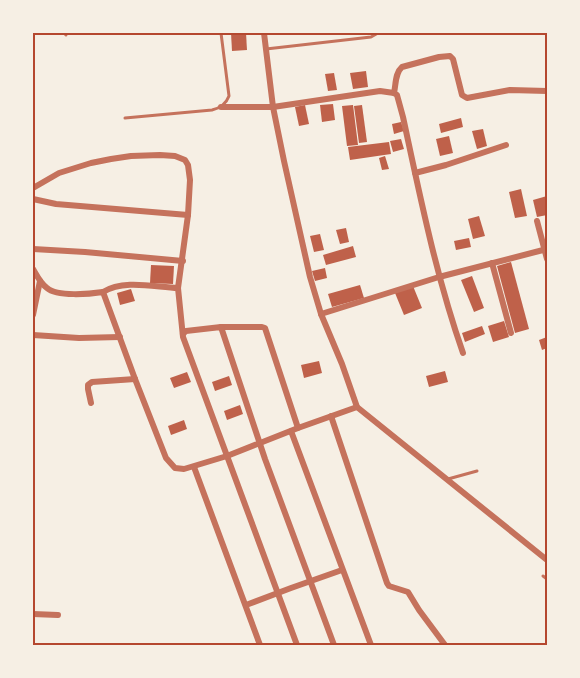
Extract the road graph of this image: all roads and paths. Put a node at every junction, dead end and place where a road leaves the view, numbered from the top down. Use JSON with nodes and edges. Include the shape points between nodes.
{"nodes":[{"id":1,"x":221,"y":33,"type":"edge"},
{"id":2,"x":264,"y":33,"type":"edge"},
{"id":3,"x":378,"y":33,"type":"edge"},
{"id":4,"x":266,"y":49,"type":"junction"},
{"id":5,"x":547,"y":91,"type":"edge"},
{"id":6,"x":394,"y":93,"type":"junction"},
{"id":7,"x":221,"y":107,"type":"junction"},
{"id":8,"x":273,"y":107,"type":"junction"},
{"id":9,"x":125,"y":118,"type":"dead end"},
{"id":10,"x":506,"y":146,"type":"dead end"},
{"id":11,"x":415,"y":173,"type":"junction"},
{"id":12,"x":33,"y":188,"type":"edge"},
{"id":13,"x":34,"y":199,"type":"edge"},
{"id":14,"x":188,"y":214,"type":"junction"},
{"id":15,"x":537,"y":221,"type":"dead end"},
{"id":16,"x":33,"y":249,"type":"edge"},
{"id":17,"x":546,"y":249,"type":"edge"},
{"id":18,"x":547,"y":259,"type":"edge"},
{"id":19,"x":183,"y":261,"type":"junction"},
{"id":20,"x":492,"y":263,"type":"junction"},
{"id":21,"x":33,"y":269,"type":"edge"},
{"id":22,"x":439,"y":277,"type":"junction"},
{"id":23,"x":40,"y":280,"type":"junction"},
{"id":24,"x":178,"y":288,"type":"junction"},
{"id":25,"x":103,"y":292,"type":"junction"},
{"id":26,"x":321,"y":314,"type":"junction"},
{"id":27,"x":33,"y":315,"type":"edge"},
{"id":28,"x":221,"y":327,"type":"junction"},
{"id":29,"x":511,"y":333,"type":"dead end"},
{"id":30,"x":183,"y":334,"type":"junction"},
{"id":31,"x":33,"y":335,"type":"edge"},
{"id":32,"x":120,"y":337,"type":"junction"},
{"id":33,"x":463,"y":353,"type":"dead end"},
{"id":34,"x":135,"y":379,"type":"junction"},
{"id":35,"x":91,"y":402,"type":"dead end"},
{"id":36,"x":357,"y":407,"type":"junction"},
{"id":37,"x":331,"y":416,"type":"junction"},
{"id":38,"x":298,"y":428,"type":"junction"},
{"id":39,"x":291,"y":431,"type":"junction"},
{"id":40,"x":260,"y":443,"type":"junction"},
{"id":41,"x":227,"y":456,"type":"junction"},
{"id":42,"x":194,"y":467,"type":"junction"},
{"id":43,"x":477,"y":471,"type":"dead end"},
{"id":44,"x":447,"y":479,"type":"junction"},
{"id":45,"x":547,"y":560,"type":"edge"},
{"id":46,"x":342,"y":570,"type":"junction"},
{"id":47,"x":543,"y":576,"type":"dead end"},
{"id":48,"x":547,"y":579,"type":"edge"},
{"id":49,"x":310,"y":581,"type":"junction"},
{"id":50,"x":278,"y":592,"type":"junction"},
{"id":51,"x":246,"y":605,"type":"junction"},
{"id":52,"x":33,"y":614,"type":"edge"},
{"id":53,"x":57,"y":615,"type":"dead end"},
{"id":54,"x":260,"y":645,"type":"edge"},
{"id":55,"x":297,"y":645,"type":"edge"},
{"id":56,"x":334,"y":645,"type":"edge"},
{"id":57,"x":371,"y":645,"type":"edge"},
{"id":58,"x":445,"y":645,"type":"edge"}],
"edges":[{"from":1,"to":7,"type":"lane","via":[[229,96]]},
{"from":2,"to":4,"type":"street"},
{"from":3,"to":4,"type":"lane"},
{"from":4,"to":8,"type":"street"},
{"from":5,"to":6,"type":"street","via":[[510,90],[466,98],[453,59],[447,56],[402,67]]},
{"from":6,"to":8,"type":"street","via":[[380,91]]},
{"from":6,"to":11,"type":"street"},
{"from":7,"to":8,"type":"street"},
{"from":7,"to":9,"type":"lane"},
{"from":8,"to":26,"type":"street"},
{"from":10,"to":11,"type":"street"},
{"from":11,"to":22,"type":"street"},
{"from":12,"to":14,"type":"street","via":[[59,173],[101,161],[175,156],[189,165]]},
{"from":13,"to":14,"type":"street"},
{"from":14,"to":19,"type":"street"},
{"from":15,"to":17,"type":"street"},
{"from":16,"to":19,"type":"street"},
{"from":17,"to":18,"type":"street"},
{"from":17,"to":20,"type":"street"},
{"from":19,"to":24,"type":"street"},
{"from":20,"to":22,"type":"street"},
{"from":20,"to":29,"type":"street"},
{"from":21,"to":23,"type":"street"},
{"from":22,"to":26,"type":"street"},
{"from":22,"to":33,"type":"street"},
{"from":23,"to":25,"type":"street","via":[[50,291]]},
{"from":23,"to":27,"type":"street"},
{"from":24,"to":25,"type":"street","via":[[126,284]]},
{"from":24,"to":30,"type":"street"},
{"from":25,"to":32,"type":"street"},
{"from":26,"to":36,"type":"street"},
{"from":28,"to":30,"type":"street"},
{"from":28,"to":38,"type":"street","via":[[264,327]]},
{"from":28,"to":40,"type":"street"},
{"from":30,"to":41,"type":"street"},
{"from":31,"to":32,"type":"street"},
{"from":32,"to":34,"type":"street"},
{"from":34,"to":35,"type":"street","via":[[92,382],[88,385]]},
{"from":34,"to":42,"type":"street","via":[[166,458],[175,468]]},
{"from":36,"to":37,"type":"street"},
{"from":36,"to":44,"type":"street"},
{"from":37,"to":38,"type":"street"},
{"from":37,"to":58,"type":"street","via":[[388,586],[408,592]]},
{"from":38,"to":39,"type":"street"},
{"from":39,"to":40,"type":"street"},
{"from":39,"to":46,"type":"street"},
{"from":40,"to":41,"type":"street"},
{"from":40,"to":49,"type":"street"},
{"from":41,"to":42,"type":"street"},
{"from":41,"to":50,"type":"street"},
{"from":42,"to":51,"type":"street"},
{"from":43,"to":44,"type":"lane"},
{"from":44,"to":45,"type":"street"},
{"from":46,"to":49,"type":"street"},
{"from":46,"to":57,"type":"street"},
{"from":47,"to":48,"type":"lane"},
{"from":49,"to":50,"type":"street"},
{"from":49,"to":56,"type":"street"},
{"from":50,"to":51,"type":"street"},
{"from":50,"to":55,"type":"street"},
{"from":51,"to":54,"type":"street"},
{"from":52,"to":53,"type":"street"}]}
